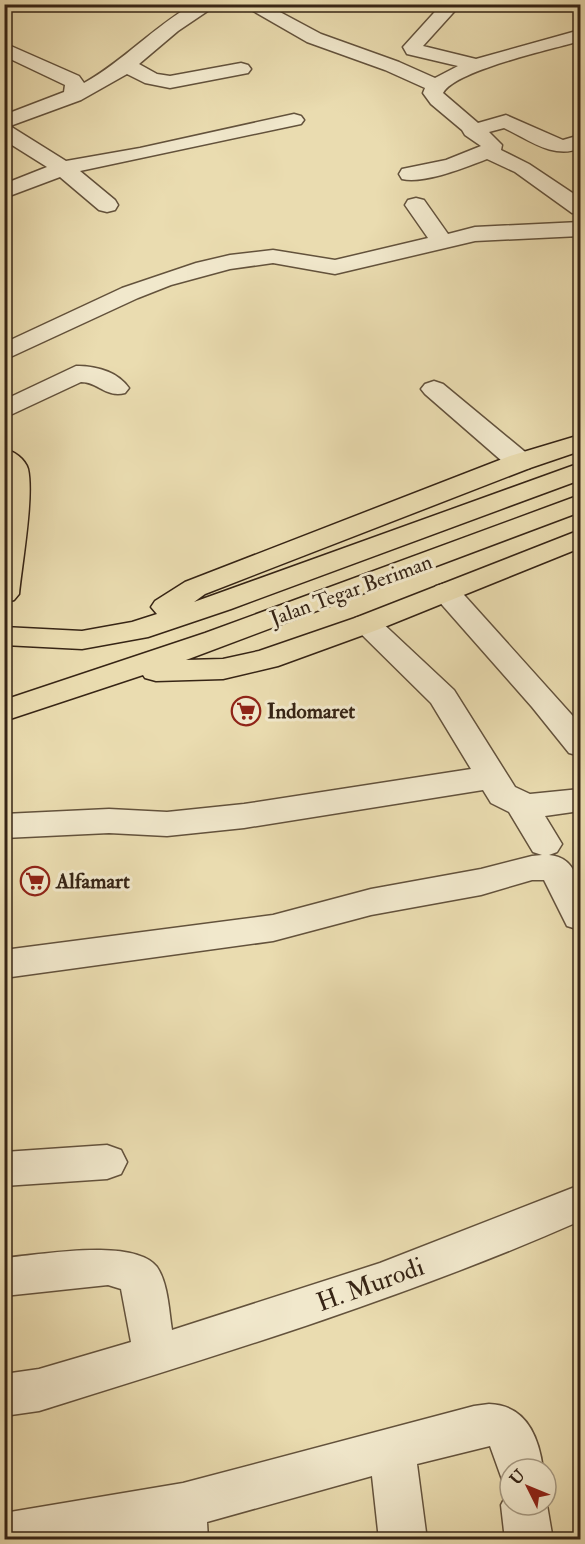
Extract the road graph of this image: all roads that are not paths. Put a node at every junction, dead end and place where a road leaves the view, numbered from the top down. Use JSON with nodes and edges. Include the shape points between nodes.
{"nodes":[{"id":1,"x":209,"y":4,"type":"edge"},
{"id":2,"x":250,"y":4,"type":"edge"},
{"id":3,"x":452,"y":4,"type":"edge"},
{"id":4,"x":571,"y":4,"type":"edge"},
{"id":5,"x":580,"y":8,"type":"edge"},
{"id":6,"x":580,"y":35,"type":"edge"},
{"id":7,"x":4,"y":50,"type":"edge"},
{"id":8,"x":124,"y":65,"type":"junction"},
{"id":9,"x":477,"y":65,"type":"junction"},
{"id":10,"x":242,"y":69,"type":"dead end"},
{"id":11,"x":159,"y":82,"type":"junction"},
{"id":12,"x":436,"y":86,"type":"junction"},
{"id":13,"x":124,"y":89,"type":"dead end"},
{"id":14,"x":65,"y":100,"type":"junction"},
{"id":15,"x":294,"y":120,"type":"dead end"},
{"id":16,"x":4,"y":122,"type":"edge"},
{"id":17,"x":472,"y":130,"type":"junction"},
{"id":18,"x":4,"y":131,"type":"edge"},
{"id":19,"x":580,"y":141,"type":"edge"},
{"id":20,"x":490,"y":151,"type":"junction"},
{"id":21,"x":63,"y":168,"type":"junction"},
{"id":22,"x":410,"y":174,"type":"dead end"},
{"id":23,"x":4,"y":192,"type":"edge"},
{"id":24,"x":107,"y":205,"type":"dead end"},
{"id":25,"x":416,"y":205,"type":"dead end"},
{"id":26,"x":580,"y":208,"type":"edge"},
{"id":27,"x":580,"y":229,"type":"edge"},
{"id":28,"x":441,"y":240,"type":"junction"},
{"id":29,"x":4,"y":353,"type":"edge"},
{"id":30,"x":116,"y":388,"type":"dead end"},
{"id":31,"x":434,"y":388,"type":"dead end"},
{"id":32,"x":4,"y":410,"type":"edge"},
{"id":33,"x":569,"y":446,"type":"edge"},
{"id":34,"x":4,"y":457,"type":"edge"},
{"id":35,"x":520,"y":462,"type":"junction"},
{"id":36,"x":580,"y":470,"type":"edge"},
{"id":37,"x":10,"y":493,"type":"edge"},
{"id":38,"x":580,"y":503,"type":"edge"},
{"id":39,"x":580,"y":538,"type":"edge"},
{"id":40,"x":6,"y":577,"type":"edge"},
{"id":41,"x":446,"y":592,"type":"junction"},
{"id":42,"x":366,"y":624,"type":"junction"},
{"id":43,"x":137,"y":630,"type":"junction"},
{"id":44,"x":4,"y":636,"type":"edge"},
{"id":45,"x":119,"y":672,"type":"junction"},
{"id":46,"x":4,"y":711,"type":"edge"},
{"id":47,"x":580,"y":745,"type":"edge"},
{"id":48,"x":493,"y":777,"type":"junction"},
{"id":49,"x":580,"y":800,"type":"edge"},
{"id":50,"x":521,"y":805,"type":"junction"},
{"id":51,"x":4,"y":826,"type":"edge"},
{"id":52,"x":545,"y":844,"type":"dead end"},
{"id":53,"x":580,"y":917,"type":"edge"},
{"id":54,"x":4,"y":964,"type":"edge"},
{"id":55,"x":107,"y":1162,"type":"dead end"},
{"id":56,"x":4,"y":1169,"type":"edge"},
{"id":57,"x":580,"y":1202,"type":"edge"},
{"id":58,"x":4,"y":1276,"type":"edge"},
{"id":59,"x":155,"y":1355,"type":"junction"},
{"id":60,"x":4,"y":1395,"type":"edge"},
{"id":61,"x":392,"y":1449,"type":"junction"},
{"id":62,"x":519,"y":1457,"type":"edge"},
{"id":63,"x":526,"y":1517,"type":"edge"},
{"id":64,"x":184,"y":1523,"type":"edge"},
{"id":65,"x":4,"y":1536,"type":"edge"},
{"id":66,"x":403,"y":1539,"type":"edge"},
{"id":67,"x":529,"y":1539,"type":"edge"}],
"edges":[{"from":1,"to":8,"type":"street","via":[[178,22]]},
{"from":2,"to":12,"type":"street","via":[[314,38]]},
{"from":3,"to":9,"type":"street","via":[[412,47]]},
{"from":4,"to":5,"type":"street"},
{"from":6,"to":9,"type":"street"},
{"from":7,"to":14,"type":"street","via":[[72,80],[75,85]]},
{"from":8,"to":11,"type":"street"},
{"from":8,"to":14,"type":"street"},
{"from":9,"to":12,"type":"street"},
{"from":10,"to":11,"type":"street"},
{"from":11,"to":13,"type":"street"},
{"from":12,"to":17,"type":"street","via":[[433,93],[438,100]]},
{"from":14,"to":16,"type":"street"},
{"from":15,"to":21,"type":"street"},
{"from":17,"to":19,"type":"street","via":[[506,121],[558,146]]},
{"from":17,"to":20,"type":"street","via":[[492,145]]},
{"from":18,"to":21,"type":"street"},
{"from":20,"to":22,"type":"street"},
{"from":20,"to":26,"type":"street"},
{"from":21,"to":23,"type":"street"},
{"from":21,"to":24,"type":"street"},
{"from":25,"to":28,"type":"street"},
{"from":27,"to":28,"type":"street","via":[[474,234]]},
{"from":28,"to":29,"type":"street","via":[[335,267],[266,256],[205,268],[136,291]]},
{"from":30,"to":32,"type":"street","via":[[92,374],[76,374]]},
{"from":31,"to":35,"type":"street"},
{"from":33,"to":35,"type":"main road","name":"Jalan Tegar Beriman"},
{"from":33,"to":36,"type":"main road"},
{"from":34,"to":37,"type":"main road","via":[[14,468]]},
{"from":35,"to":43,"type":"main road","name":"Jalan Tegar Beriman","via":[[195,588]]},
{"from":36,"to":43,"type":"main road","name":"Jalan Tegar Beriman","via":[[221,603]]},
{"from":37,"to":40,"type":"main road"},
{"from":38,"to":45,"type":"main road","name":"Jalan Tegar Beriman","via":[[227,636]]},
{"from":39,"to":41,"type":"main road","name":"Jalan Tegar Beriman"},
{"from":41,"to":42,"type":"main road","name":"Jalan Tegar Beriman"},
{"from":41,"to":47,"type":"street"},
{"from":42,"to":45,"type":"main road","name":"Jalan Tegar Beriman","via":[[267,659],[223,669]]},
{"from":42,"to":48,"type":"street","via":[[443,697]]},
{"from":43,"to":44,"type":"main road","name":"Jalan Tegar Beriman","via":[[82,640]]},
{"from":45,"to":46,"type":"main road","name":"Jalan Tegar Beriman"},
{"from":48,"to":50,"type":"street","via":[[503,795]]},
{"from":48,"to":51,"type":"street","via":[[178,823],[109,821]]},
{"from":49,"to":50,"type":"street"},
{"from":50,"to":52,"type":"street"},
{"from":53,"to":54,"type":"street","via":[[558,872],[552,867],[532,868],[481,882],[371,902],[273,928]]},
{"from":55,"to":56,"type":"street"},
{"from":57,"to":59,"type":"street","name":"H. Murodi","via":[[498,1239]]},
{"from":58,"to":59,"type":"street","via":[[108,1267],[127,1270],[141,1279]]},
{"from":59,"to":60,"type":"street","name":"H. Murodi","via":[[39,1390]]},
{"from":61,"to":62,"type":"street","via":[[494,1425],[506,1430]]},
{"from":61,"to":64,"type":"street"},
{"from":61,"to":66,"type":"street"},
{"from":63,"to":67,"type":"street"},
{"from":64,"to":65,"type":"street"}]}
